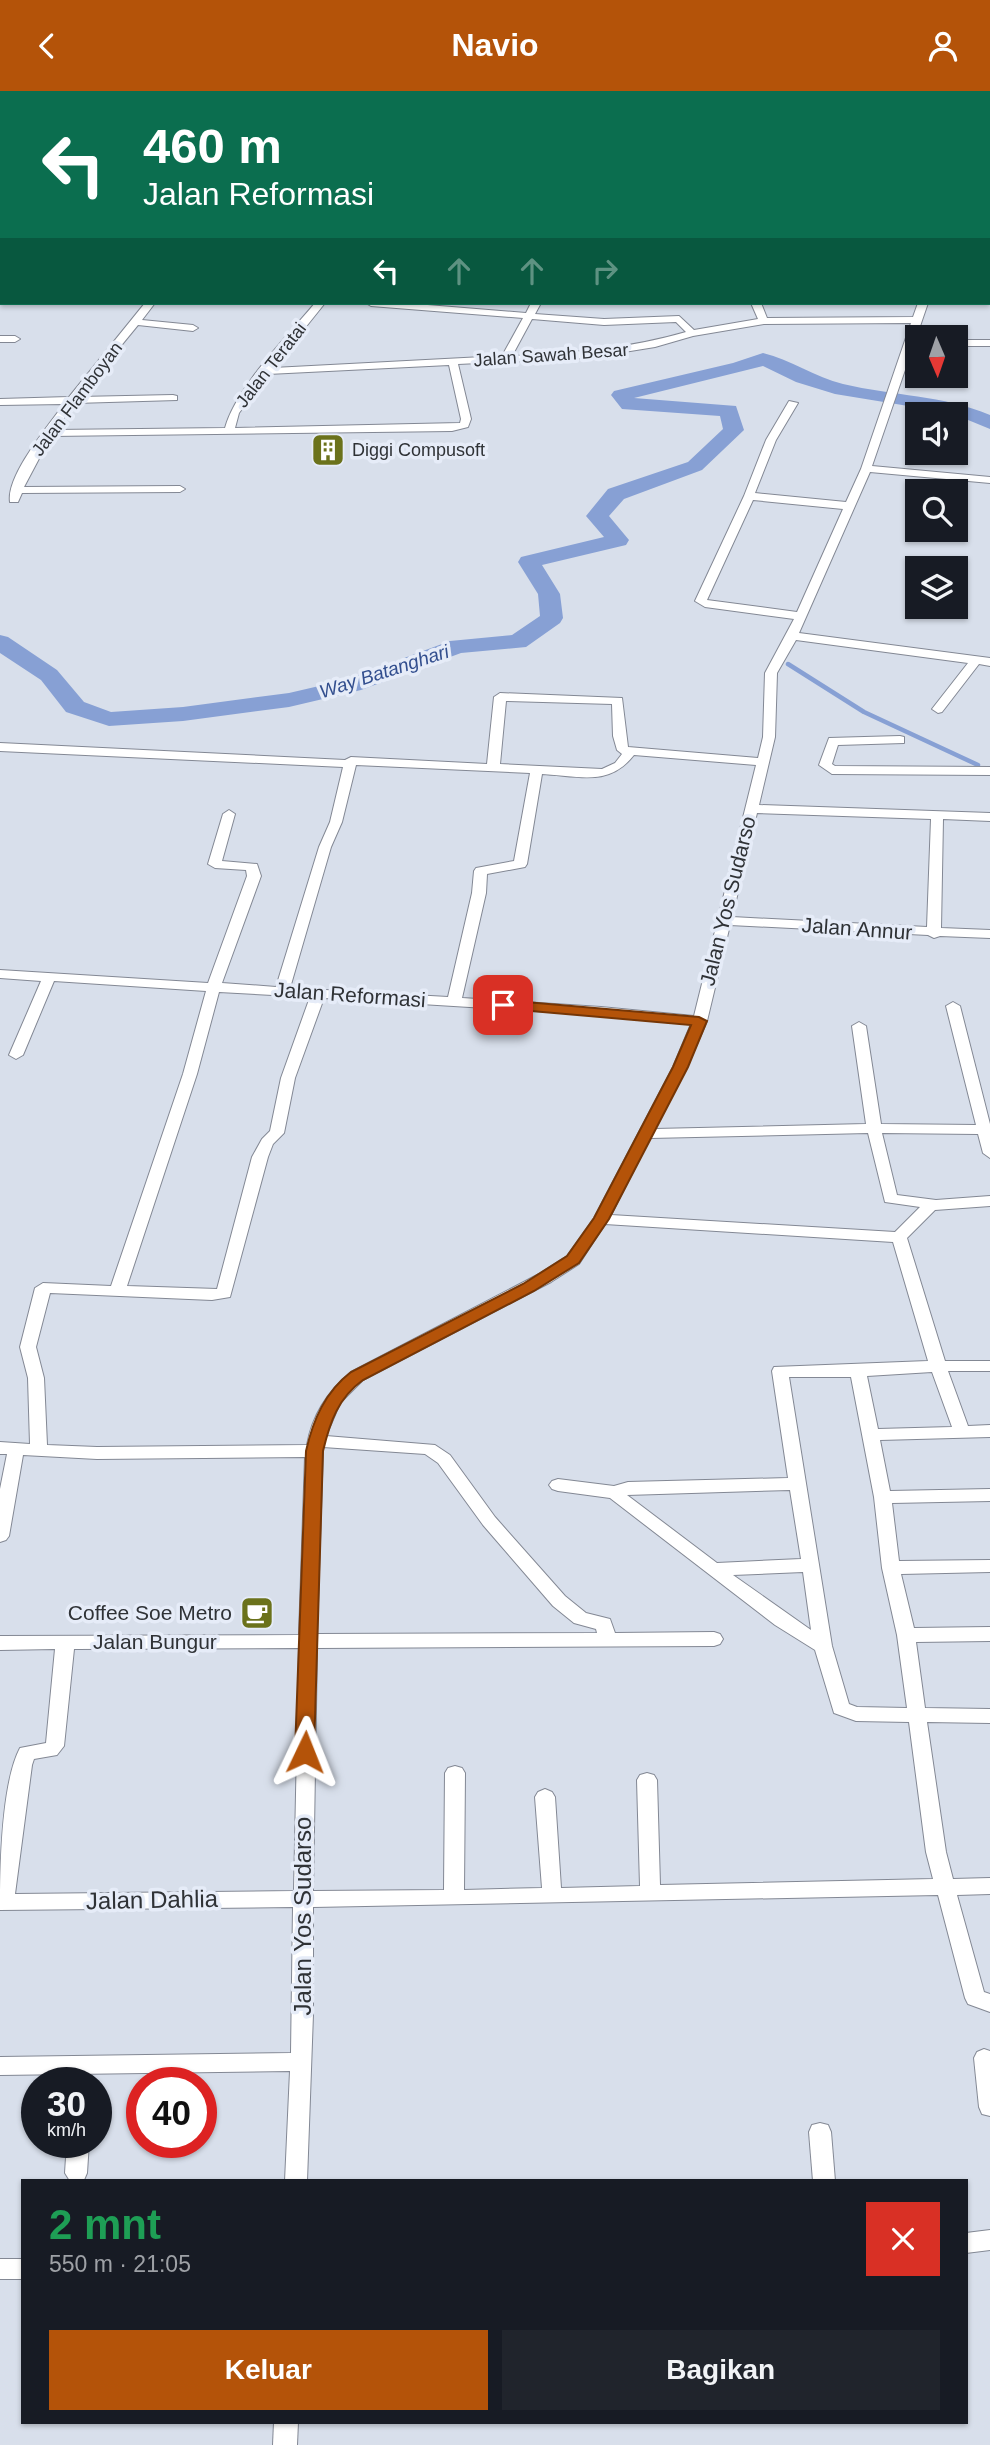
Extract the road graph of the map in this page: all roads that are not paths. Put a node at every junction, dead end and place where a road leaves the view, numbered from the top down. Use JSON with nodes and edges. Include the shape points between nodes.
{"nodes":[{"id":1,"x":0,"y":149,"type":"edge"},
{"id":2,"x":0,"y":166,"type":"edge"},
{"id":3,"x":149,"y":305,"type":"edge"},
{"id":4,"x":318,"y":305,"type":"edge"},
{"id":5,"x":395,"y":305,"type":"edge"},
{"id":6,"x":535,"y":305,"type":"edge"},
{"id":7,"x":757,"y":305,"type":"edge"},
{"id":8,"x":922,"y":305,"type":"edge"},
{"id":9,"x":528,"y":316,"type":"junction"},
{"id":10,"x":915,"y":320,"type":"junction"},
{"id":11,"x":764,"y":321,"type":"junction"},
{"id":12,"x":136,"y":322,"type":"junction"},
{"id":13,"x":914,"y":325,"type":"edge"},
{"id":14,"x":193,"y":328,"type":"dead end"},
{"id":15,"x":692,"y":333,"type":"junction"},
{"id":16,"x":0,"y":339,"type":"edge"},
{"id":17,"x":15,"y":339,"type":"dead end"},
{"id":18,"x":968,"y":343,"type":"edge"},
{"id":19,"x":990,"y":343,"type":"edge"},
{"id":20,"x":505,"y":359,"type":"junction"},
{"id":21,"x":905,"y":360,"type":"edge"},
{"id":22,"x":453,"y":362,"type":"junction"},
{"id":23,"x":268,"y":371,"type":"junction"},
{"id":24,"x":173,"y":398,"type":"dead end"},
{"id":25,"x":74,"y":400,"type":"junction"},
{"id":26,"x":0,"y":402,"type":"edge"},
{"id":27,"x":793,"y":403,"type":"dead end"},
{"id":28,"x":229,"y":431,"type":"junction"},
{"id":29,"x":50,"y":433,"type":"junction"},
{"id":30,"x":866,"y":469,"type":"junction"},
{"id":31,"x":990,"y":480,"type":"edge"},
{"id":32,"x":180,"y":489,"type":"dead end"},
{"id":33,"x":749,"y":496,"type":"junction"},
{"id":34,"x":850,"y":506,"type":"junction"},
{"id":35,"x":801,"y":616,"type":"junction"},
{"id":36,"x":792,"y":636,"type":"junction"},
{"id":37,"x":976,"y":660,"type":"junction"},
{"id":38,"x":990,"y":662,"type":"edge"},
{"id":39,"x":938,"y":709,"type":"dead end"},
{"id":40,"x":900,"y":740,"type":"dead end"},
{"id":41,"x":0,"y":747,"type":"edge"},
{"id":42,"x":631,"y":751,"type":"junction"},
{"id":43,"x":763,"y":762,"type":"junction"},
{"id":44,"x":349,"y":764,"type":"junction"},
{"id":45,"x":493,"y":768,"type":"junction"},
{"id":46,"x":537,"y":769,"type":"junction"},
{"id":47,"x":990,"y":771,"type":"edge"},
{"id":48,"x":751,"y":809,"type":"junction"},
{"id":49,"x":229,"y":814,"type":"dead end"},
{"id":50,"x":937,"y":817,"type":"junction"},
{"id":51,"x":990,"y":817,"type":"edge"},
{"id":52,"x":724,"y":921,"type":"junction"},
{"id":53,"x":934,"y":934,"type":"junction"},
{"id":54,"x":990,"y":934,"type":"edge"},
{"id":55,"x":0,"y":974,"type":"edge"},
{"id":56,"x":50,"y":977,"type":"junction"},
{"id":57,"x":216,"y":985,"type":"junction"},
{"id":58,"x":282,"y":991,"type":"junction"},
{"id":59,"x":318,"y":994,"type":"junction"},
{"id":60,"x":454,"y":1002,"type":"junction"},
{"id":61,"x":953,"y":1006,"type":"dead end"},
{"id":62,"x":699,"y":1021,"type":"junction"},
{"id":63,"x":859,"y":1025,"type":"dead end"},
{"id":64,"x":16,"y":1055,"type":"dead end"},
{"id":65,"x":874,"y":1128,"type":"junction"},
{"id":66,"x":987,"y":1130,"type":"edge"},
{"id":67,"x":645,"y":1134,"type":"junction"},
{"id":68,"x":990,"y":1153,"type":"edge"},
{"id":69,"x":990,"y":1201,"type":"edge"},
{"id":70,"x":934,"y":1204,"type":"junction"},
{"id":71,"x":601,"y":1219,"type":"junction"},
{"id":72,"x":898,"y":1237,"type":"junction"},
{"id":73,"x":117,"y":1290,"type":"junction"},
{"id":74,"x":938,"y":1366,"type":"junction"},
{"id":75,"x":990,"y":1366,"type":"edge"},
{"id":76,"x":858,"y":1371,"type":"junction"},
{"id":77,"x":990,"y":1431,"type":"edge"},
{"id":78,"x":962,"y":1432,"type":"junction"},
{"id":79,"x":871,"y":1435,"type":"junction"},
{"id":80,"x":315,"y":1446,"type":"junction"},
{"id":81,"x":8,"y":1448,"type":"edge"},
{"id":82,"x":39,"y":1450,"type":"junction"},
{"id":83,"x":797,"y":1484,"type":"junction"},
{"id":84,"x":558,"y":1485,"type":"dead end"},
{"id":85,"x":618,"y":1493,"type":"junction"},
{"id":86,"x":990,"y":1495,"type":"edge"},
{"id":87,"x":883,"y":1497,"type":"junction"},
{"id":88,"x":0,"y":1536,"type":"edge"},
{"id":89,"x":811,"y":1565,"type":"junction"},
{"id":90,"x":990,"y":1566,"type":"edge"},
{"id":91,"x":891,"y":1568,"type":"junction"},
{"id":92,"x":716,"y":1569,"type":"junction"},
{"id":93,"x":606,"y":1631,"type":"junction"},
{"id":94,"x":990,"y":1634,"type":"edge"},
{"id":95,"x":906,"y":1635,"type":"junction"},
{"id":96,"x":714,"y":1639,"type":"dead end"},
{"id":97,"x":309,"y":1641,"type":"junction"},
{"id":98,"x":0,"y":1643,"type":"edge"},
{"id":99,"x":65,"y":1643,"type":"junction"},
{"id":100,"x":823,"y":1646,"type":"junction"},
{"id":101,"x":918,"y":1715,"type":"junction"},
{"id":102,"x":990,"y":1716,"type":"edge"},
{"id":103,"x":455,"y":1773,"type":"dead end"},
{"id":104,"x":646,"y":1780,"type":"dead end"},
{"id":105,"x":545,"y":1797,"type":"dead end"},
{"id":106,"x":990,"y":1886,"type":"edge"},
{"id":107,"x":948,"y":1888,"type":"junction"},
{"id":108,"x":650,"y":1894,"type":"junction"},
{"id":109,"x":552,"y":1896,"type":"junction"},
{"id":110,"x":454,"y":1898,"type":"junction"},
{"id":111,"x":304,"y":1899,"type":"junction"},
{"id":112,"x":2,"y":1902,"type":"edge"},
{"id":113,"x":990,"y":2003,"type":"edge"},
{"id":114,"x":984,"y":2058,"type":"dead end"},
{"id":115,"x":301,"y":2062,"type":"junction"},
{"id":116,"x":0,"y":2066,"type":"edge"},
{"id":117,"x":21,"y":2068,"type":"edge"},
{"id":118,"x":112,"y":2072,"type":"edge"},
{"id":119,"x":990,"y":2107,"type":"edge"},
{"id":120,"x":820,"y":2132,"type":"dead end"},
{"id":121,"x":77,"y":2158,"type":"edge"},
{"id":122,"x":76,"y":2173,"type":"dead end"},
{"id":123,"x":296,"y":2179,"type":"edge"},
{"id":124,"x":824,"y":2179,"type":"edge"},
{"id":125,"x":990,"y":2241,"type":"edge"},
{"id":126,"x":968,"y":2243,"type":"edge"},
{"id":127,"x":0,"y":2269,"type":"edge"},
{"id":128,"x":21,"y":2269,"type":"edge"},
{"id":129,"x":286,"y":2424,"type":"edge"},
{"id":130,"x":285,"y":2445,"type":"edge"}],
"edges":[{"from":1,"to":2,"type":"street"},
{"from":3,"to":12,"type":"street","name":"Jalan Flamboyan"},
{"from":4,"to":23,"type":"street","name":"Jalan Teratai"},
{"from":5,"to":9,"type":"street"},
{"from":6,"to":9,"type":"street"},
{"from":7,"to":11,"type":"street"},
{"from":8,"to":10,"type":"street","name":"Jalan Yos Sudarso"},
{"from":9,"to":15,"type":"street","via":[[604,322],[678,315]]},
{"from":9,"to":20,"type":"street"},
{"from":10,"to":11,"type":"street","name":"Jalan Sawah Besar"},
{"from":10,"to":13,"type":"street","name":"Jalan Yos Sudarso"},
{"from":11,"to":15,"type":"street","name":"Jalan Sawah Besar"},
{"from":12,"to":14,"type":"street"},
{"from":12,"to":25,"type":"street","name":"Jalan Flamboyan"},
{"from":15,"to":20,"type":"street","name":"Jalan Sawah Besar","via":[[612,352]]},
{"from":16,"to":17,"type":"street"},
{"from":18,"to":19,"type":"street"},
{"from":20,"to":22,"type":"street","name":"Jalan Sawah Besar"},
{"from":21,"to":30,"type":"street","name":"Jalan Yos Sudarso"},
{"from":22,"to":23,"type":"street","name":"Jalan Sawah Besar"},
{"from":22,"to":28,"type":"street","via":[[464,425]]},
{"from":23,"to":28,"type":"street","name":"Jalan Teratai","via":[[244,397]]},
{"from":24,"to":25,"type":"street"},
{"from":25,"to":26,"type":"street"},
{"from":25,"to":29,"type":"street","name":"Jalan Flamboyan"},
{"from":27,"to":33,"type":"street","via":[[771,440]]},
{"from":28,"to":29,"type":"street"},
{"from":29,"to":32,"type":"street","name":"Jalan Flamboyan","via":[[18,479],[15,495]]},
{"from":30,"to":31,"type":"street"},
{"from":30,"to":34,"type":"street","name":"Jalan Yos Sudarso"},
{"from":33,"to":34,"type":"street"},
{"from":33,"to":35,"type":"street","via":[[701,601]]},
{"from":34,"to":35,"type":"street","name":"Jalan Yos Sudarso"},
{"from":35,"to":36,"type":"street","name":"Jalan Yos Sudarso"},
{"from":36,"to":37,"type":"street"},
{"from":36,"to":43,"type":"street","name":"Jalan Yos Sudarso","via":[[771,673],[769,737]]},
{"from":37,"to":38,"type":"street"},
{"from":37,"to":39,"type":"street"},
{"from":40,"to":47,"type":"street","via":[[832,741],[825,765],[832,770]]},
{"from":41,"to":44,"type":"street"},
{"from":42,"to":43,"type":"street"},
{"from":42,"to":45,"type":"street","via":[[621,747],[618,701],[500,697]]},
{"from":42,"to":46,"type":"street","via":[[619,766],[604,773]]},
{"from":43,"to":48,"type":"street","name":"Jalan Yos Sudarso"},
{"from":44,"to":45,"type":"street","via":[[358,759]]},
{"from":44,"to":58,"type":"street","via":[[336,823]]},
{"from":45,"to":46,"type":"street"},
{"from":46,"to":60,"type":"street","via":[[520,864],[481,871]]},
{"from":48,"to":50,"type":"street"},
{"from":48,"to":52,"type":"street","name":"Jalan Yos Sudarso"},
{"from":49,"to":57,"type":"street","via":[[215,865],[255,870]]},
{"from":50,"to":51,"type":"street"},
{"from":50,"to":53,"type":"street"},
{"from":52,"to":53,"type":"street","name":"Jalan Annur"},
{"from":52,"to":62,"type":"street","name":"Jalan Yos Sudarso"},
{"from":53,"to":54,"type":"street","name":"Jalan Annur"},
{"from":55,"to":56,"type":"street","name":"Jalan Reformasi"},
{"from":56,"to":57,"type":"street","name":"Jalan Reformasi"},
{"from":56,"to":64,"type":"street"},
{"from":57,"to":58,"type":"street","name":"Jalan Reformasi"},
{"from":57,"to":73,"type":"street"},
{"from":58,"to":59,"type":"street","name":"Jalan Reformasi"},
{"from":59,"to":60,"type":"street","name":"Jalan Reformasi"},
{"from":59,"to":73,"type":"street","via":[[288,1078],[277,1133],[260,1157],[224,1293]]},
{"from":60,"to":62,"type":"street","name":"Jalan Reformasi"},
{"from":61,"to":66,"type":"street"},
{"from":62,"to":67,"type":"street","name":"Jalan Yos Sudarso"},
{"from":63,"to":65,"type":"street"},
{"from":65,"to":66,"type":"street"},
{"from":65,"to":67,"type":"street"},
{"from":65,"to":70,"type":"street","via":[[890,1199]]},
{"from":66,"to":68,"type":"street"},
{"from":67,"to":71,"type":"street","name":"Jalan Yos Sudarso"},
{"from":69,"to":70,"type":"street"},
{"from":70,"to":72,"type":"street"},
{"from":71,"to":72,"type":"street"},
{"from":71,"to":80,"type":"street","name":"Jalan Yos Sudarso","via":[[573,1260],[343,1386],[322,1419]]},
{"from":72,"to":74,"type":"street"},
{"from":73,"to":82,"type":"street","via":[[43,1288],[28,1347],[36,1378]]},
{"from":74,"to":75,"type":"street"},
{"from":74,"to":76,"type":"street"},
{"from":74,"to":78,"type":"street"},
{"from":76,"to":79,"type":"street"},
{"from":76,"to":83,"type":"street","via":[[780,1370]]},
{"from":77,"to":78,"type":"street"},
{"from":78,"to":79,"type":"street"},
{"from":79,"to":87,"type":"street"},
{"from":80,"to":82,"type":"street","via":[[97,1453]]},
{"from":80,"to":93,"type":"street","via":[[429,1449],[444,1459],[489,1521],[559,1601]]},
{"from":80,"to":97,"type":"street","name":"Jalan Yos Sudarso"},
{"from":81,"to":82,"type":"street"},
{"from":81,"to":88,"type":"street"},
{"from":83,"to":85,"type":"street","via":[[628,1488]]},
{"from":83,"to":89,"type":"street"},
{"from":84,"to":85,"type":"street"},
{"from":85,"to":92,"type":"street","via":[[618,1498]]},
{"from":86,"to":87,"type":"street"},
{"from":87,"to":91,"type":"street"},
{"from":89,"to":92,"type":"street"},
{"from":89,"to":100,"type":"street"},
{"from":90,"to":91,"type":"street"},
{"from":91,"to":95,"type":"street"},
{"from":92,"to":100,"type":"street"},
{"from":93,"to":96,"type":"street","name":"Jalan Bungur"},
{"from":93,"to":97,"type":"street","name":"Jalan Bungur"},
{"from":94,"to":95,"type":"street"},
{"from":95,"to":101,"type":"street"},
{"from":97,"to":99,"type":"street","name":"Jalan Bungur"},
{"from":97,"to":111,"type":"street","name":"Jalan Yos Sudarso"},
{"from":98,"to":99,"type":"street","name":"Jalan Bungur"},
{"from":99,"to":112,"type":"street","via":[[55,1746],[27,1753],[22,1765]]},
{"from":100,"to":101,"type":"street","via":[[841,1708],[856,1714]]},
{"from":101,"to":102,"type":"street"},
{"from":101,"to":107,"type":"street","via":[[928,1809]]},
{"from":103,"to":110,"type":"street"},
{"from":104,"to":108,"type":"street"},
{"from":105,"to":109,"type":"street"},
{"from":106,"to":107,"type":"street","name":"Jalan Dahlia"},
{"from":107,"to":108,"type":"street","name":"Jalan Dahlia"},
{"from":107,"to":113,"type":"street","via":[[975,1998]]},
{"from":108,"to":109,"type":"street","name":"Jalan Dahlia"},
{"from":109,"to":110,"type":"street","name":"Jalan Dahlia"},
{"from":110,"to":111,"type":"street","name":"Jalan Dahlia"},
{"from":111,"to":112,"type":"street","name":"Jalan Dahlia"},
{"from":111,"to":115,"type":"street","name":"Jalan Yos Sudarso"},
{"from":114,"to":119,"type":"street"},
{"from":115,"to":118,"type":"street"},
{"from":115,"to":123,"type":"street","name":"Jalan Yos Sudarso"},
{"from":116,"to":117,"type":"street"},
{"from":120,"to":124,"type":"street"},
{"from":121,"to":122,"type":"street"},
{"from":125,"to":126,"type":"street"},
{"from":127,"to":128,"type":"street"},
{"from":129,"to":130,"type":"street"}]}
